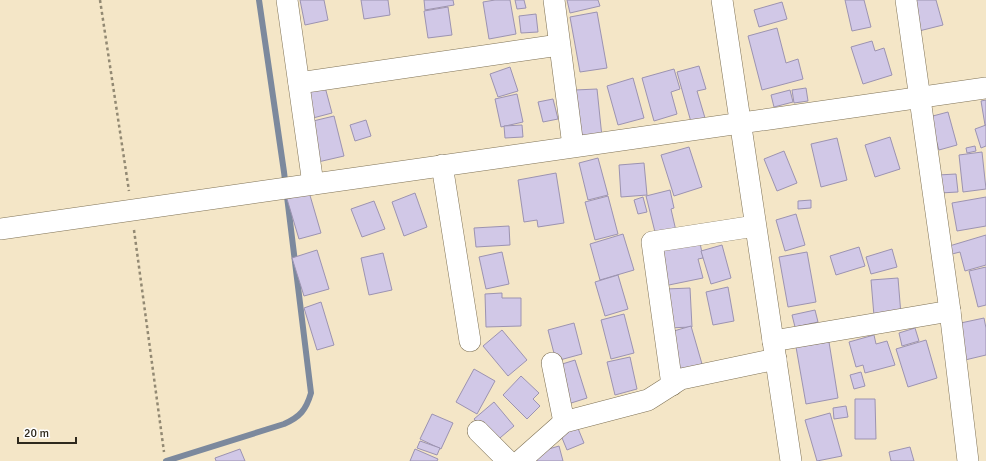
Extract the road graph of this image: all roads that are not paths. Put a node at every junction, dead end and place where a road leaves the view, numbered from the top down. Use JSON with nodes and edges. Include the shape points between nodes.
{"nodes":[{"id":1,"x":287,"y":0,"type":"edge"},
{"id":2,"x":554,"y":0,"type":"edge"},
{"id":3,"x":722,"y":0,"type":"edge"},
{"id":4,"x":906,"y":0,"type":"edge"},
{"id":5,"x":559,"y":45,"type":"junction"},
{"id":6,"x":299,"y":83,"type":"junction"},
{"id":7,"x":986,"y":88,"type":"edge"},
{"id":8,"x":919,"y":97,"type":"junction"},
{"id":9,"x":739,"y":123,"type":"junction"},
{"id":10,"x":573,"y":146,"type":"junction"},
{"id":11,"x":442,"y":165,"type":"junction"},
{"id":12,"x":313,"y":184,"type":"junction"},
{"id":13,"x":755,"y":226,"type":"junction"},
{"id":14,"x":0,"y":229,"type":"edge"},
{"id":15,"x":950,"y":311,"type":"junction"},
{"id":16,"x":470,"y":341,"type":"dead end"},
{"id":17,"x":774,"y":350,"type":"junction"},
{"id":18,"x":552,"y":363,"type":"dead end"},
{"id":19,"x":672,"y":385,"type":"junction"},
{"id":20,"x":564,"y":422,"type":"junction"},
{"id":21,"x":478,"y":430,"type":"dead end"},
{"id":22,"x":508,"y":461,"type":"edge"},
{"id":23,"x":520,"y":461,"type":"edge"},
{"id":24,"x":791,"y":461,"type":"edge"},
{"id":25,"x":968,"y":461,"type":"edge"}],
"edges":[{"from":1,"to":6,"type":"street"},
{"from":2,"to":5,"type":"street"},
{"from":3,"to":9,"type":"street"},
{"from":4,"to":8,"type":"street"},
{"from":5,"to":6,"type":"street"},
{"from":5,"to":10,"type":"street"},
{"from":6,"to":12,"type":"street"},
{"from":7,"to":8,"type":"street"},
{"from":8,"to":9,"type":"street"},
{"from":8,"to":15,"type":"street"},
{"from":9,"to":10,"type":"street"},
{"from":9,"to":13,"type":"street"},
{"from":10,"to":11,"type":"street"},
{"from":11,"to":12,"type":"street"},
{"from":11,"to":16,"type":"street"},
{"from":12,"to":14,"type":"street"},
{"from":13,"to":17,"type":"street"},
{"from":13,"to":19,"type":"street","via":[[652,242]]},
{"from":15,"to":17,"type":"street"},
{"from":15,"to":25,"type":"street"},
{"from":17,"to":19,"type":"street","via":[[681,379]]},
{"from":17,"to":24,"type":"street"},
{"from":18,"to":20,"type":"street"},
{"from":19,"to":20,"type":"street","via":[[648,400]]},
{"from":20,"to":23,"type":"street"},
{"from":21,"to":22,"type":"street"}]}
